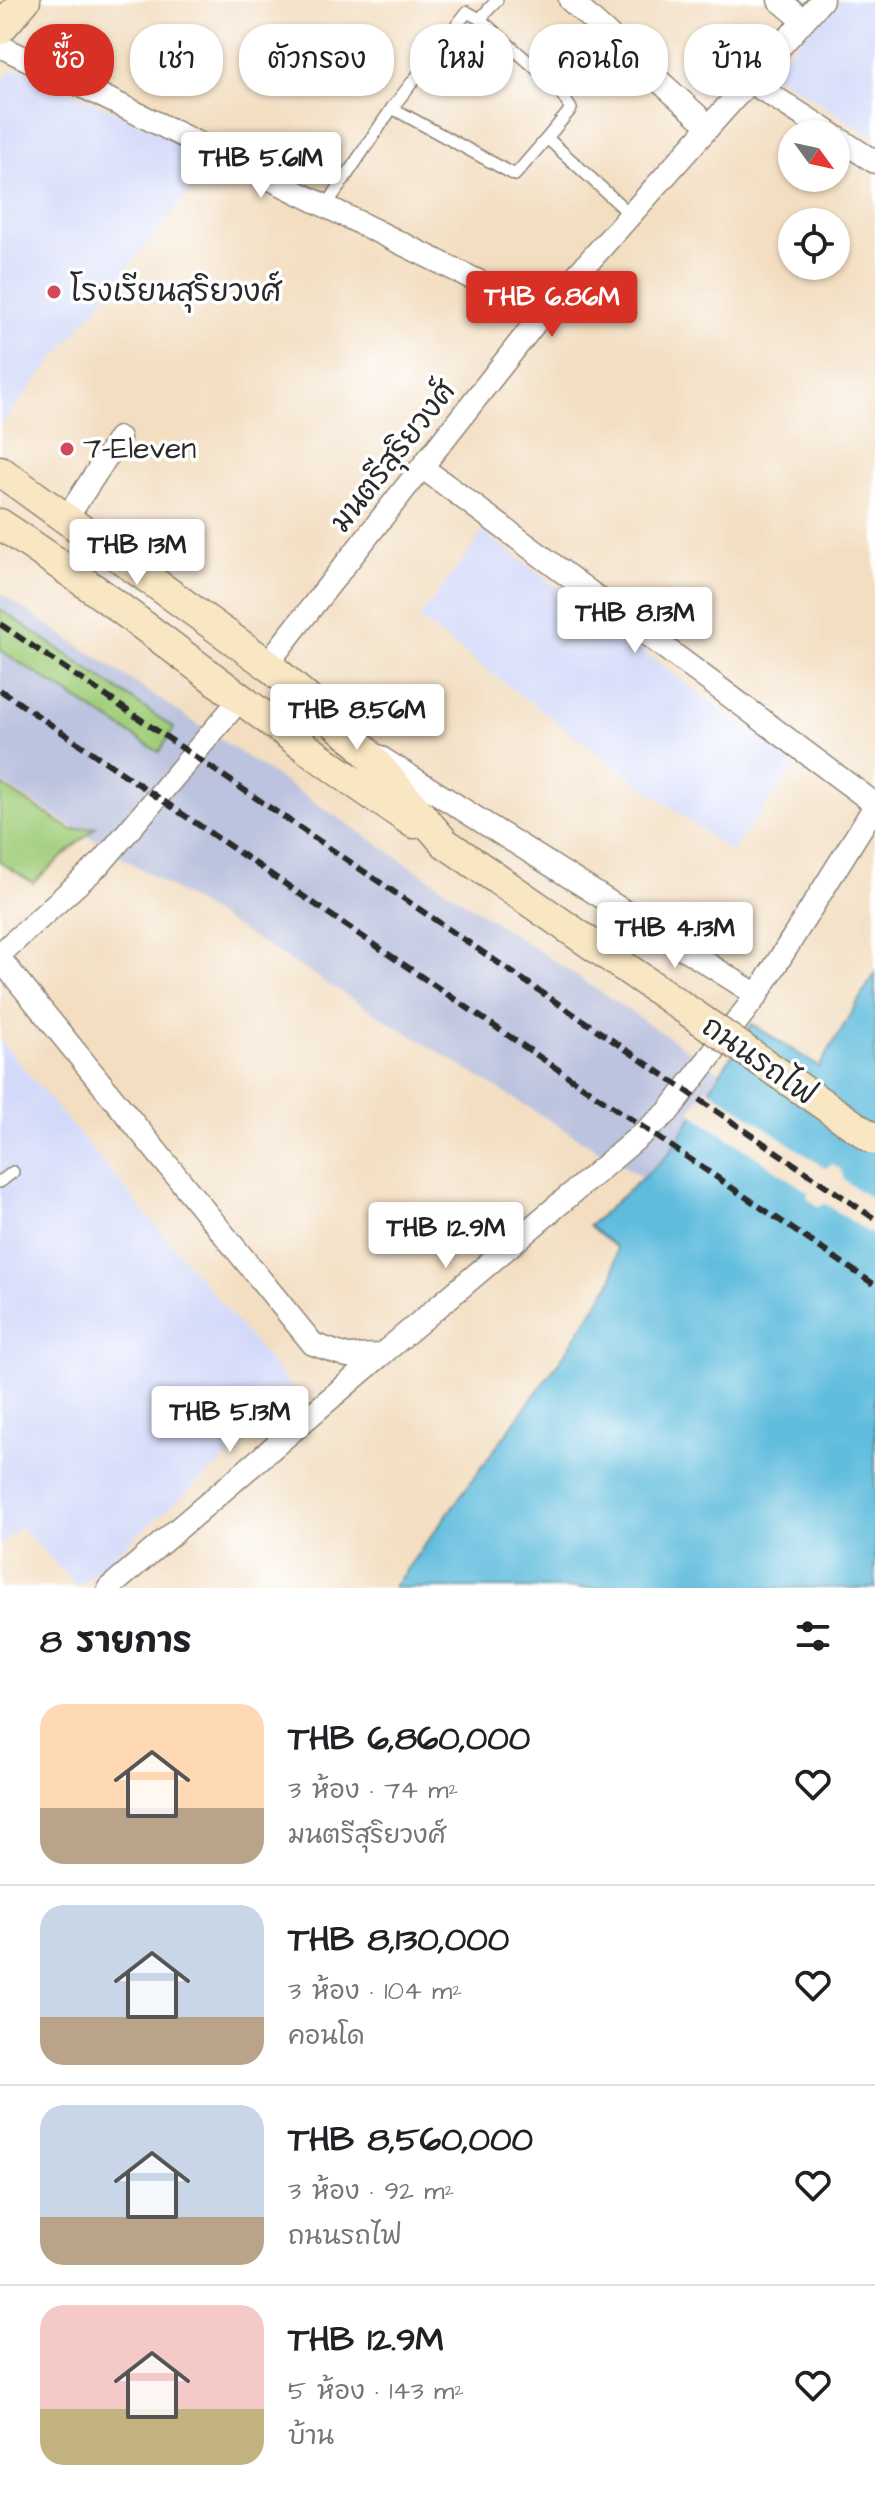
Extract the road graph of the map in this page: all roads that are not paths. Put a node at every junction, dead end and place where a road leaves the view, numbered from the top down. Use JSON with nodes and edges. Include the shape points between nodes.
{"nodes":[{"id":1,"x":25,"y":0,"type":"edge"},
{"id":2,"x":497,"y":0,"type":"edge"},
{"id":3,"x":570,"y":0,"type":"edge"},
{"id":4,"x":779,"y":0,"type":"edge"},
{"id":5,"x":822,"y":0,"type":"edge"},
{"id":6,"x":480,"y":19,"type":"junction"},
{"id":7,"x":803,"y":20,"type":"junction"},
{"id":8,"x":0,"y":29,"type":"edge"},
{"id":9,"x":790,"y":35,"type":"edge"},
{"id":10,"x":0,"y":46,"type":"edge"},
{"id":11,"x":736,"y":96,"type":"edge"},
{"id":12,"x":773,"y":96,"type":"edge"},
{"id":13,"x":392,"y":108,"type":"junction"},
{"id":14,"x":810,"y":120,"type":"edge"},
{"id":15,"x":709,"y":126,"type":"junction"},
{"id":16,"x":547,"y":138,"type":"junction"},
{"id":17,"x":850,"y":146,"type":"edge"},
{"id":18,"x":875,"y":162,"type":"edge"},
{"id":19,"x":326,"y":206,"type":"junction"},
{"id":20,"x":631,"y":215,"type":"junction"},
{"id":21,"x":543,"y":313,"type":"junction"},
{"id":22,"x":119,"y":438,"type":"dead end"},
{"id":23,"x":423,"y":468,"type":"junction"},
{"id":24,"x":0,"y":471,"type":"edge"},
{"id":25,"x":66,"y":519,"type":"junction"},
{"id":26,"x":0,"y":524,"type":"edge"},
{"id":27,"x":267,"y":664,"type":"junction"},
{"id":28,"x":242,"y":697,"type":"junction"},
{"id":29,"x":360,"y":745,"type":"junction"},
{"id":30,"x":875,"y":805,"type":"edge"},
{"id":31,"x":445,"y":843,"type":"junction"},
{"id":32,"x":0,"y":956,"type":"edge"},
{"id":33,"x":757,"y":995,"type":"junction"},
{"id":34,"x":875,"y":1140,"type":"edge"},
{"id":35,"x":13,"y":1172,"type":"dead end"},
{"id":36,"x":0,"y":1182,"type":"edge"},
{"id":37,"x":381,"y":1355,"type":"junction"},
{"id":38,"x":109,"y":1588,"type":"edge"}],
"edges":[{"from":1,"to":8,"type":"main road"},
{"from":2,"to":6,"type":"lane"},
{"from":3,"to":15,"type":"street"},
{"from":4,"to":7,"type":"street"},
{"from":5,"to":7,"type":"street","name":"มนตรีสุริยวงศ์"},
{"from":6,"to":13,"type":"lane","via":[[467,12]]},
{"from":6,"to":16,"type":"lane","via":[[558,88],[571,109]]},
{"from":7,"to":9,"type":"street","name":"มนตรีสุริยวงศ์"},
{"from":10,"to":19,"type":"street"},
{"from":11,"to":15,"type":"street","name":"มนตรีสุริยวงศ์"},
{"from":12,"to":14,"type":"street"},
{"from":13,"to":16,"type":"lane","via":[[515,175]]},
{"from":13,"to":19,"type":"lane"},
{"from":15,"to":20,"type":"street","name":"มนตรีสุริยวงศ์"},
{"from":16,"to":20,"type":"lane"},
{"from":17,"to":18,"type":"street"},
{"from":19,"to":21,"type":"street"},
{"from":20,"to":21,"type":"street","name":"มนตรีสุริยวงศ์"},
{"from":21,"to":23,"type":"street","name":"มนตรีสุริยวงศ์"},
{"from":22,"to":25,"type":"street"},
{"from":23,"to":27,"type":"street","name":"มนตรีสุริยวงศ์"},
{"from":23,"to":30,"type":"street"},
{"from":24,"to":25,"type":"main road","name":"ถนนรถไฟ"},
{"from":25,"to":27,"type":"main road","name":"ถนนรถไฟ"},
{"from":26,"to":28,"type":"main road","name":"ถนนรถไฟ"},
{"from":27,"to":29,"type":"main road","name":"ถนนรถไฟ"},
{"from":28,"to":31,"type":"main road","name":"ถนนรถไฟ","via":[[354,784]]},
{"from":28,"to":32,"type":"street","via":[[89,874]]},
{"from":29,"to":31,"type":"main road","name":"ถนนรถไฟ"},
{"from":29,"to":33,"type":"street"},
{"from":30,"to":33,"type":"street"},
{"from":31,"to":34,"type":"main road","name":"ถนนรถไฟ","bridge":true},
{"from":32,"to":37,"type":"street","via":[[313,1344],[347,1356]]},
{"from":33,"to":37,"type":"street","via":[[668,1112]]},
{"from":35,"to":36,"type":"lane"},
{"from":37,"to":38,"type":"street"}]}
